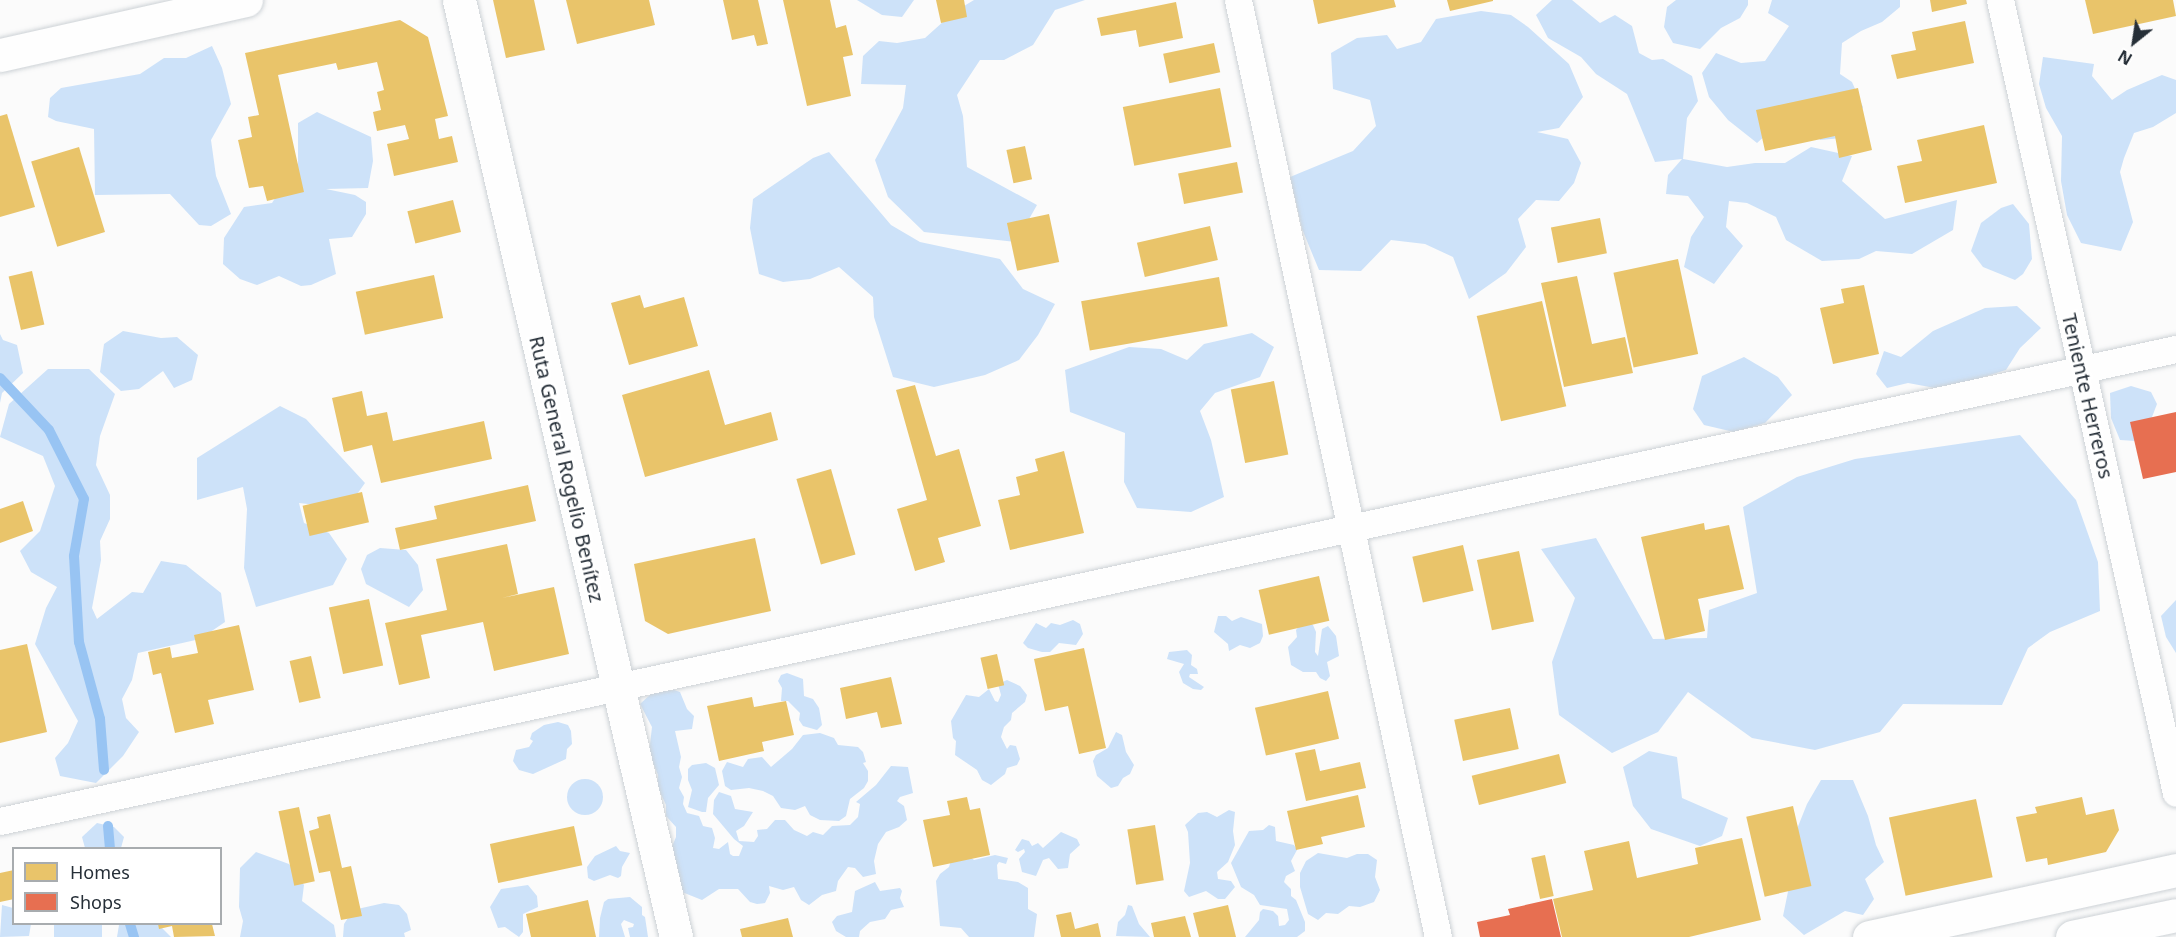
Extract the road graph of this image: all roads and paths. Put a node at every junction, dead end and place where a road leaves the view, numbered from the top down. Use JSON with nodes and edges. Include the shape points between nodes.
{"nodes":[{"id":1,"x":246,"y":0,"type":"edge"},
{"id":2,"x":459,"y":0,"type":"edge"},
{"id":3,"x":1238,"y":0,"type":"edge"},
{"id":4,"x":2000,"y":0,"type":"edge"},
{"id":5,"x":0,"y":55,"type":"edge"},
{"id":6,"x":2176,"y":349,"type":"edge"},
{"id":7,"x":2082,"y":370,"type":"junction"},
{"id":8,"x":1352,"y":528,"type":"junction"},
{"id":9,"x":618,"y":687,"type":"junction"},
{"id":10,"x":2176,"y":793,"type":"edge"},
{"id":11,"x":0,"y":821,"type":"edge"},
{"id":12,"x":2176,"y":870,"type":"edge"},
{"id":13,"x":2176,"y":915,"type":"edge"},
{"id":14,"x":676,"y":937,"type":"edge"},
{"id":15,"x":1438,"y":937,"type":"edge"},
{"id":16,"x":1869,"y":937,"type":"edge"},
{"id":17,"x":2072,"y":937,"type":"edge"}],
"edges":[{"from":1,"to":5,"type":"main road"},
{"from":2,"to":9,"type":"main road","name":"Ruta General Rogelio Benítez"},
{"from":3,"to":8,"type":"street"},
{"from":4,"to":7,"type":"street","name":"Teniente Herreros"},
{"from":6,"to":7,"type":"street"},
{"from":7,"to":8,"type":"street"},
{"from":7,"to":10,"type":"street","name":"Teniente Herreros"},
{"from":8,"to":9,"type":"street"},
{"from":8,"to":15,"type":"street"},
{"from":9,"to":11,"type":"street"},
{"from":9,"to":14,"type":"main road","name":"Ruta General Rogelio Benítez"},
{"from":12,"to":16,"type":"main road"},
{"from":13,"to":17,"type":"main road"}]}
